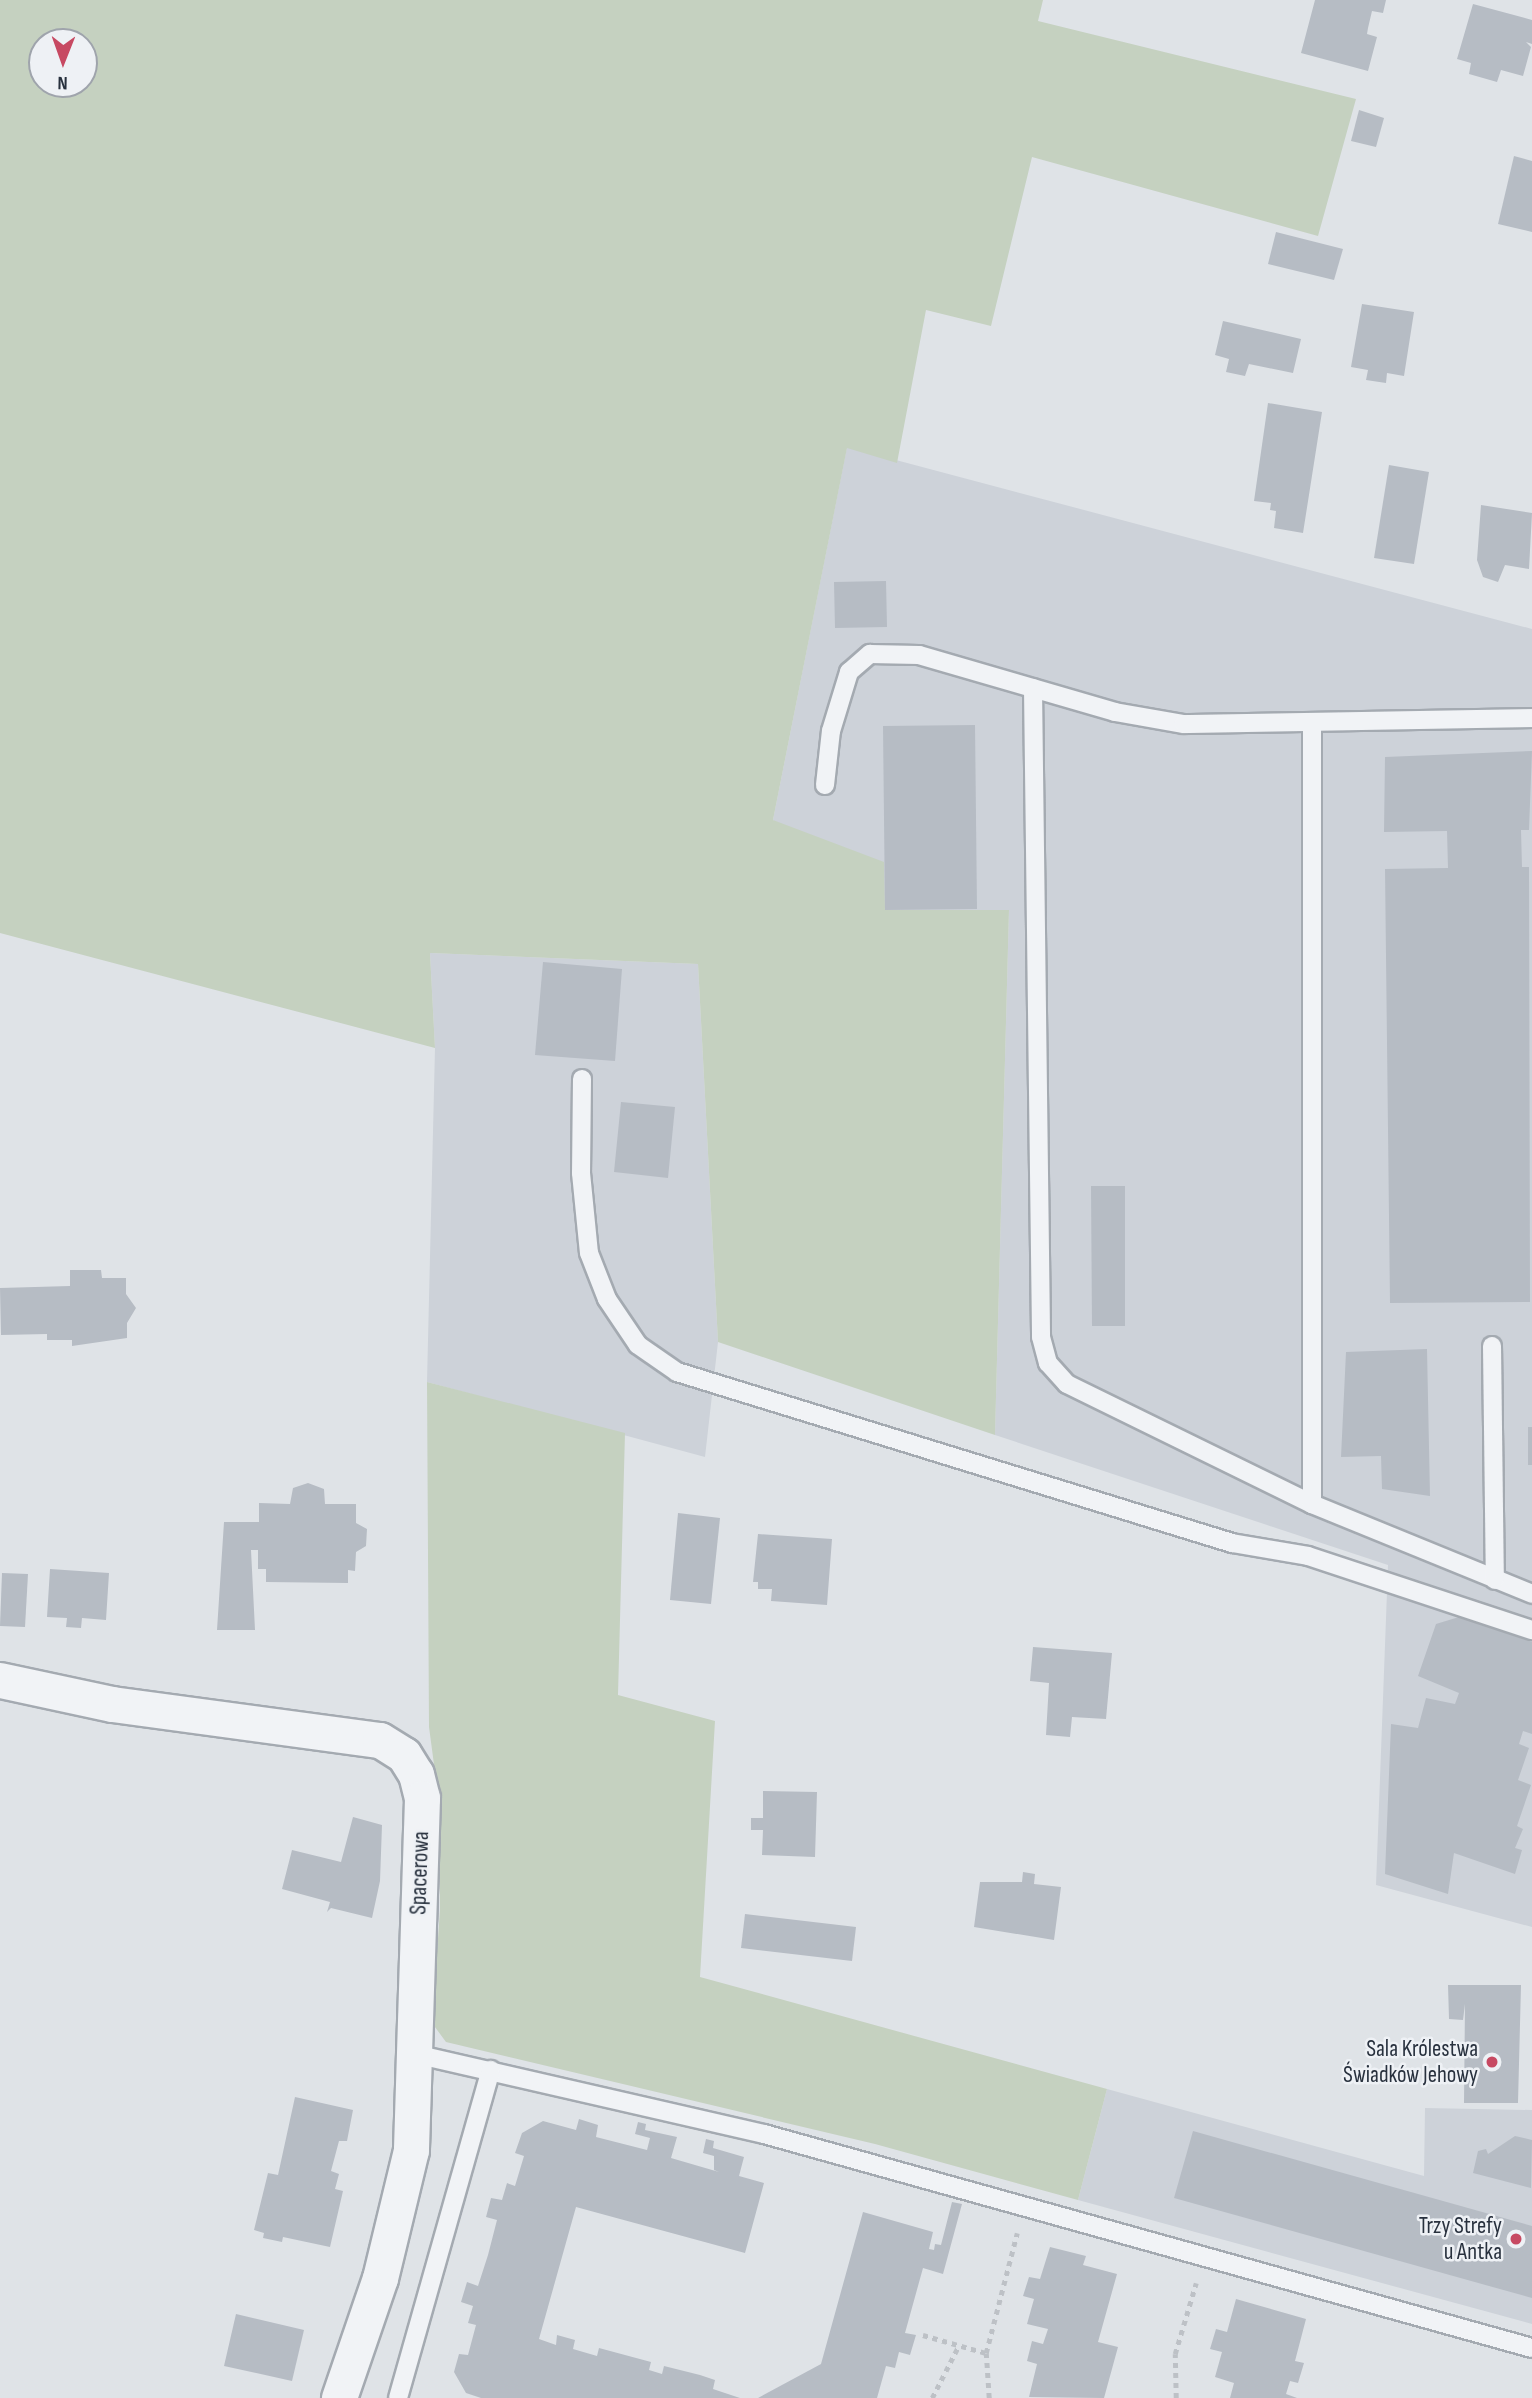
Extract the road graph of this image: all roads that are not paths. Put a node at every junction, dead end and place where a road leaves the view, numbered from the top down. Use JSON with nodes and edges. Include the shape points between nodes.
{"nodes":[{"id":1,"x":1033,"y":688,"type":"junction"},
{"id":2,"x":1532,"y":718,"type":"edge"},
{"id":3,"x":1312,"y":723,"type":"junction"},
{"id":4,"x":825,"y":785,"type":"dead end"},
{"id":5,"x":582,"y":1079,"type":"dead end"},
{"id":6,"x":1492,"y":1346,"type":"dead end"},
{"id":7,"x":1311,"y":1504,"type":"junction"},
{"id":8,"x":1495,"y":1580,"type":"junction"},
{"id":9,"x":1532,"y":1594,"type":"edge"},
{"id":10,"x":1532,"y":1630,"type":"edge"},
{"id":11,"x":0,"y":1680,"type":"edge"},
{"id":12,"x":415,"y":2054,"type":"junction"},
{"id":13,"x":491,"y":2070,"type":"junction"},
{"id":14,"x":1532,"y":2348,"type":"edge"},
{"id":15,"x":345,"y":2396,"type":"edge"},
{"id":16,"x":398,"y":2398,"type":"edge"}],
"edges":[{"from":1,"to":3,"type":"lane","via":[[1115,712],[1184,724]]},
{"from":1,"to":4,"type":"lane","via":[[919,655],[870,654],[849,673],[831,731]]},
{"from":1,"to":7,"type":"lane","via":[[1041,1337],[1048,1363],[1067,1384]]},
{"from":2,"to":3,"type":"lane"},
{"from":3,"to":7,"type":"lane"},
{"from":5,"to":10,"type":"lane","via":[[581,1173],[589,1253],[607,1299],[638,1345],[677,1372],[1232,1543],[1308,1556]]},
{"from":6,"to":8,"type":"lane"},
{"from":7,"to":8,"type":"lane"},
{"from":8,"to":9,"type":"lane"},
{"from":11,"to":12,"type":"street","name":"Spacerowa","via":[[112,1704],[369,1738],[404,1755],[422,1798]]},
{"from":12,"to":13,"type":"lane"},
{"from":12,"to":15,"type":"street","name":"Spacerowa","via":[[408,2163]]},
{"from":13,"to":14,"type":"lane","via":[[764,2134]]},
{"from":13,"to":16,"type":"lane"}]}
